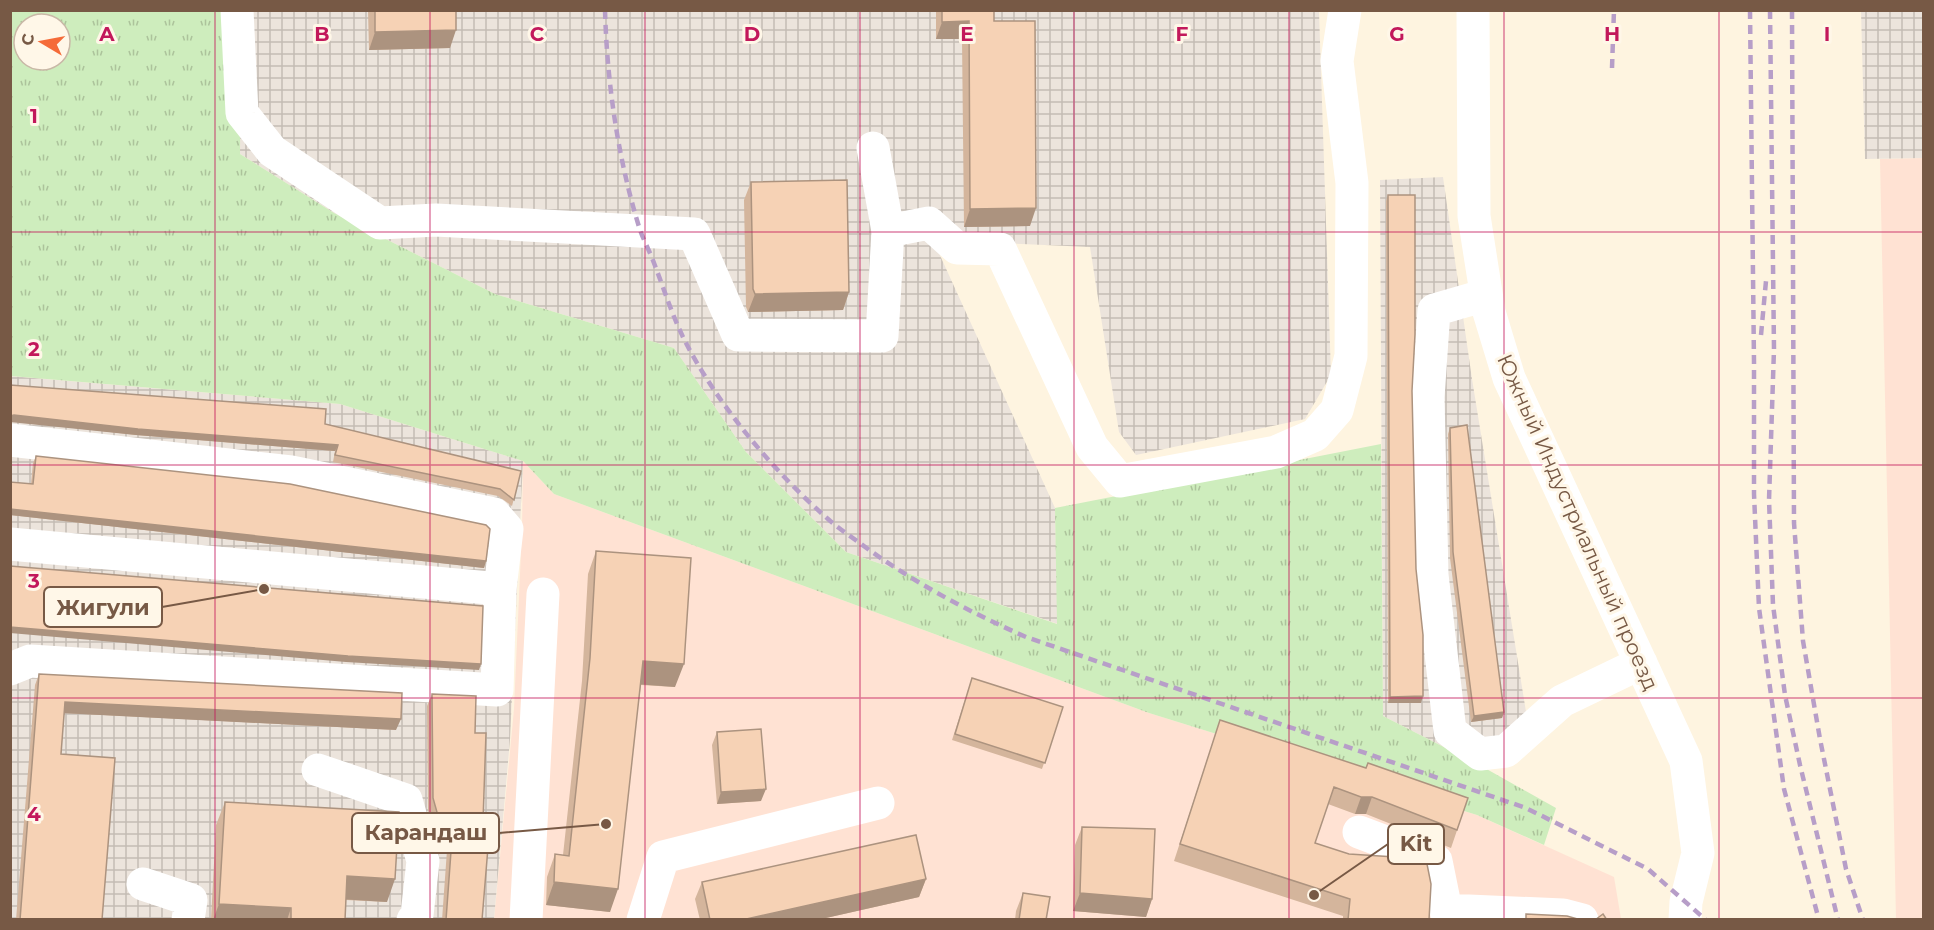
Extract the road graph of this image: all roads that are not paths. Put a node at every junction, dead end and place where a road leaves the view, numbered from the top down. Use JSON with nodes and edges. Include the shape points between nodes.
{"nodes":[{"id":1,"x":237,"y":10,"type":"edge"},
{"id":2,"x":1345,"y":10,"type":"edge"},
{"id":3,"x":1473,"y":10,"type":"edge"},
{"id":4,"x":873,"y":148,"type":"dead end"},
{"id":5,"x":888,"y":231,"type":"junction"},
{"id":6,"x":1486,"y":295,"type":"junction"},
{"id":7,"x":10,"y":440,"type":"edge"},
{"id":8,"x":10,"y":544,"type":"edge"},
{"id":9,"x":500,"y":589,"type":"junction"},
{"id":10,"x":543,"y":594,"type":"dead end"},
{"id":11,"x":1641,"y":663,"type":"junction"},
{"id":12,"x":10,"y":669,"type":"edge"},
{"id":13,"x":318,"y":770,"type":"dead end"},
{"id":14,"x":878,"y":803,"type":"dead end"},
{"id":15,"x":1359,"y":832,"type":"dead end"},
{"id":16,"x":143,"y":884,"type":"dead end"},
{"id":17,"x":1447,"y":915,"type":"edge"},
{"id":18,"x":188,"y":920,"type":"edge"},
{"id":19,"x":413,"y":920,"type":"edge"},
{"id":20,"x":526,"y":920,"type":"edge"},
{"id":21,"x":643,"y":920,"type":"edge"},
{"id":22,"x":1582,"y":920,"type":"edge"},
{"id":23,"x":1685,"y":920,"type":"edge"}],
"edges":[{"from":1,"to":5,"type":"lane","via":[[242,113],[272,151],[380,223],[436,220],[694,234],[738,335],[882,336]]},
{"from":2,"to":5,"type":"lane","via":[[1337,61],[1352,183],[1351,356],[1337,410],[1316,435],[1276,453],[1120,481],[1092,447],[1000,249],[957,248],[929,223]]},
{"from":3,"to":6,"type":"lane","name":"Южный Индустриальный проезд","via":[[1474,216]]},
{"from":4,"to":5,"type":"lane"},
{"from":6,"to":11,"type":"lane","name":"Южный Индустриальный проезд","via":[[1509,378]]},
{"from":6,"to":11,"type":"lane","via":[[1434,310],[1428,397],[1432,575],[1450,731],[1480,754],[1506,752],[1562,701]]},
{"from":7,"to":9,"type":"lane","via":[[291,472],[494,514],[507,529]]},
{"from":8,"to":9,"type":"lane"},
{"from":9,"to":12,"type":"lane","via":[[498,690],[30,661]]},
{"from":10,"to":20,"type":"lane"},
{"from":11,"to":23,"type":"lane","name":"Южный Индустриальный проезд","via":[[1686,761],[1698,853]]},
{"from":13,"to":19,"type":"lane","via":[[406,800],[423,861],[417,915]]},
{"from":14,"to":21,"type":"lane","via":[[663,857]]},
{"from":15,"to":17,"type":"lane","via":[[1436,861]]},
{"from":16,"to":18,"type":"lane","via":[[191,900]]},
{"from":17,"to":22,"type":"lane","via":[[1563,915]]}]}
